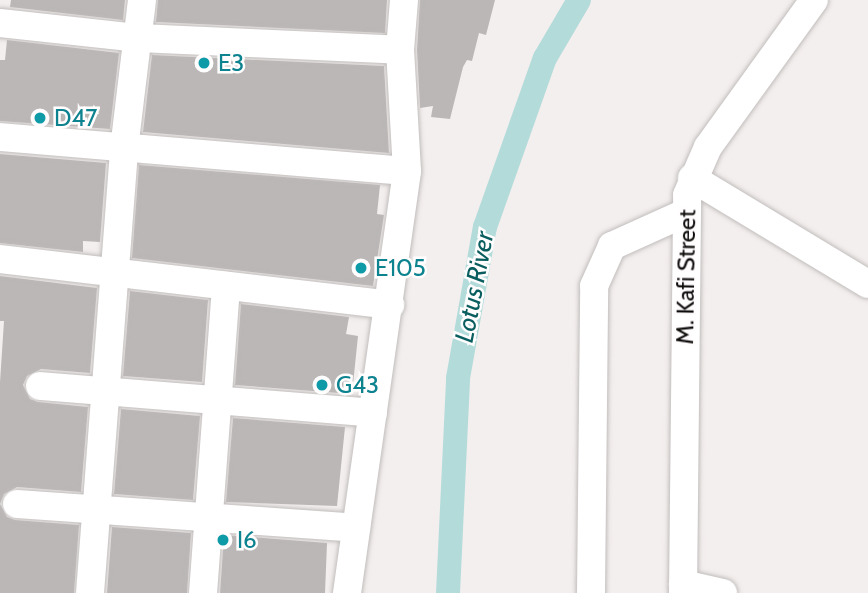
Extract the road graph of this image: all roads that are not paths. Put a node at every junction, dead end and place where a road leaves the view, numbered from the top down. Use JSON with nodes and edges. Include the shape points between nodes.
{"nodes":[{"id":1,"x":142,"y":0,"type":"edge"},
{"id":2,"x":404,"y":0,"type":"edge"},
{"id":3,"x":814,"y":0,"type":"edge"},
{"id":4,"x":0,"y":23,"type":"edge"},
{"id":5,"x":139,"y":38,"type":"junction"},
{"id":6,"x":400,"y":50,"type":"junction"},
{"id":7,"x":0,"y":137,"type":"edge"},
{"id":8,"x":124,"y":149,"type":"junction"},
{"id":9,"x":407,"y":171,"type":"junction"},
{"id":10,"x":692,"y":178,"type":"junction"},
{"id":11,"x":685,"y":213,"type":"junction"},
{"id":12,"x":0,"y":259,"type":"edge"},
{"id":13,"x":117,"y":273,"type":"junction"},
{"id":14,"x":868,"y":284,"type":"edge"},
{"id":15,"x":226,"y":286,"type":"junction"},
{"id":16,"x":390,"y":305,"type":"junction"},
{"id":17,"x":40,"y":386,"type":"dead end"},
{"id":18,"x":105,"y":393,"type":"junction"},
{"id":19,"x":216,"y":401,"type":"junction"},
{"id":20,"x":373,"y":412,"type":"junction"},
{"id":21,"x":17,"y":504,"type":"dead end"},
{"id":22,"x":96,"y":509,"type":"junction"},
{"id":23,"x":206,"y":517,"type":"junction"},
{"id":24,"x":355,"y":528,"type":"junction"},
{"id":25,"x":683,"y":588,"type":"edge"},
{"id":26,"x":90,"y":593,"type":"edge"},
{"id":27,"x":203,"y":593,"type":"edge"},
{"id":28,"x":346,"y":593,"type":"edge"},
{"id":29,"x":591,"y":593,"type":"edge"},
{"id":30,"x":723,"y":593,"type":"edge"}],
"edges":[{"from":1,"to":5,"type":"street"},
{"from":2,"to":6,"type":"street"},
{"from":3,"to":10,"type":"street","name":"M. Kafi Street","via":[[708,147]]},
{"from":4,"to":5,"type":"street"},
{"from":5,"to":6,"type":"street"},
{"from":5,"to":8,"type":"street"},
{"from":6,"to":9,"type":"street"},
{"from":7,"to":8,"type":"street"},
{"from":8,"to":9,"type":"street"},
{"from":8,"to":13,"type":"street"},
{"from":9,"to":16,"type":"street"},
{"from":10,"to":11,"type":"street","name":"M. Kafi Street"},
{"from":10,"to":14,"type":"street"},
{"from":11,"to":25,"type":"street","name":"M. Kafi Street"},
{"from":11,"to":29,"type":"street","via":[[612,246],[594,286]]},
{"from":12,"to":13,"type":"street"},
{"from":13,"to":15,"type":"street"},
{"from":13,"to":18,"type":"street"},
{"from":15,"to":16,"type":"street"},
{"from":15,"to":19,"type":"street"},
{"from":16,"to":20,"type":"street"},
{"from":17,"to":18,"type":"street"},
{"from":18,"to":19,"type":"street"},
{"from":18,"to":22,"type":"street"},
{"from":19,"to":20,"type":"street"},
{"from":19,"to":23,"type":"street"},
{"from":20,"to":24,"type":"street"},
{"from":21,"to":22,"type":"street"},
{"from":22,"to":23,"type":"street"},
{"from":22,"to":26,"type":"street"},
{"from":23,"to":24,"type":"street"},
{"from":23,"to":27,"type":"street"},
{"from":24,"to":28,"type":"street"},
{"from":25,"to":30,"type":"street"}]}
